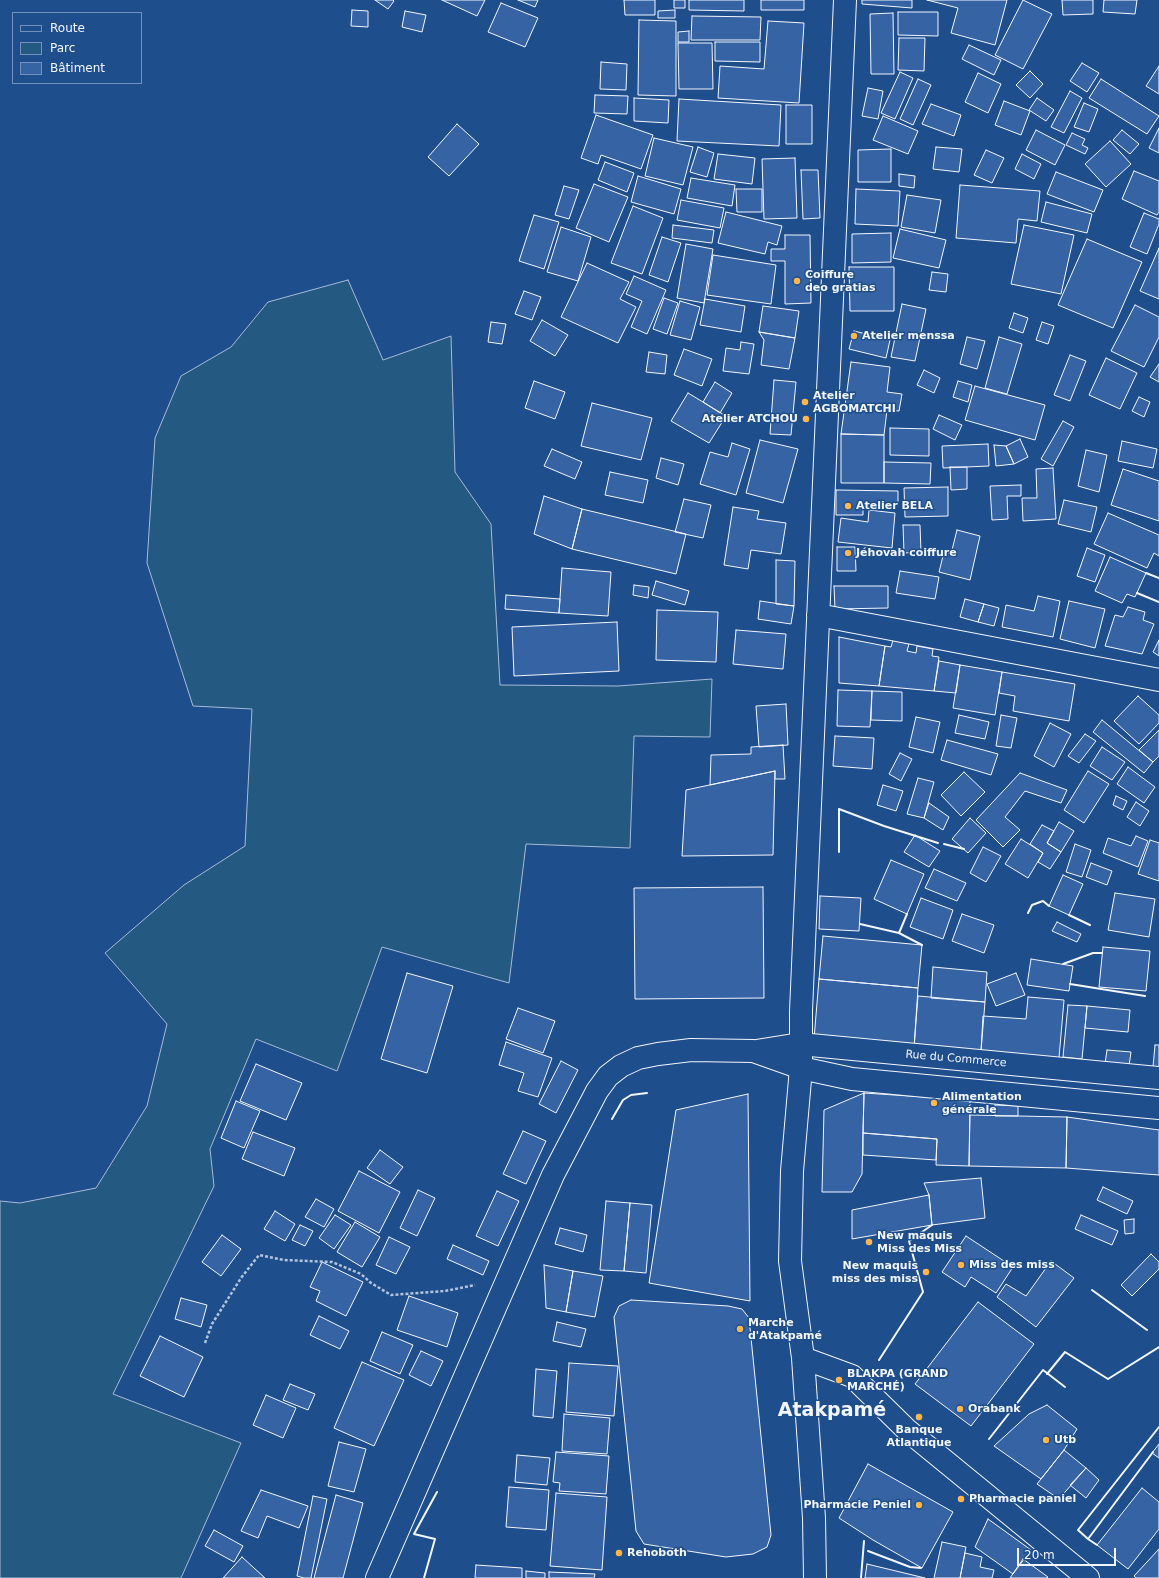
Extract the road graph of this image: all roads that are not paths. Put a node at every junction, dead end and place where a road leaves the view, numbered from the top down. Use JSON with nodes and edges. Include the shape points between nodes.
{"nodes":[{"id":1,"x":845,"y":0,"type":"edge"},
{"id":2,"x":818,"y":615,"type":"junction"},
{"id":3,"x":1159,"y":680,"type":"edge"},
{"id":4,"x":800,"y":1044,"type":"junction"},
{"id":5,"x":753,"y":1051,"type":"junction"},
{"id":6,"x":801,"y":1068,"type":"junction"},
{"id":7,"x":1159,"y":1078,"type":"edge"},
{"id":8,"x":1159,"y":1108,"type":"edge"},
{"id":9,"x":803,"y":1358,"type":"junction"},
{"id":10,"x":377,"y":1578,"type":"edge"},
{"id":11,"x":815,"y":1578,"type":"edge"},
{"id":12,"x":1088,"y":1578,"type":"edge"}],
"edges":[{"from":1,"to":2,"type":"street"},
{"from":2,"to":3,"type":"street"},
{"from":2,"to":4,"type":"street"},
{"from":4,"to":5,"type":"street","name":"Rue du Commerce"},
{"from":4,"to":6,"type":"street"},
{"from":4,"to":7,"type":"street","name":"Rue du Commerce"},
{"from":5,"to":6,"type":"street"},
{"from":5,"to":10,"type":"street","via":[[691,1050],[658,1054],[638,1058],[608,1076],[587,1108],[553,1176]]},
{"from":6,"to":8,"type":"street","via":[[852,1079]]},
{"from":6,"to":9,"type":"street","via":[[792,1171],[790,1261]]},
{"from":9,"to":11,"type":"street","via":[[814,1518]]},
{"from":9,"to":12,"type":"street","via":[[852,1376],[907,1430]]}]}
